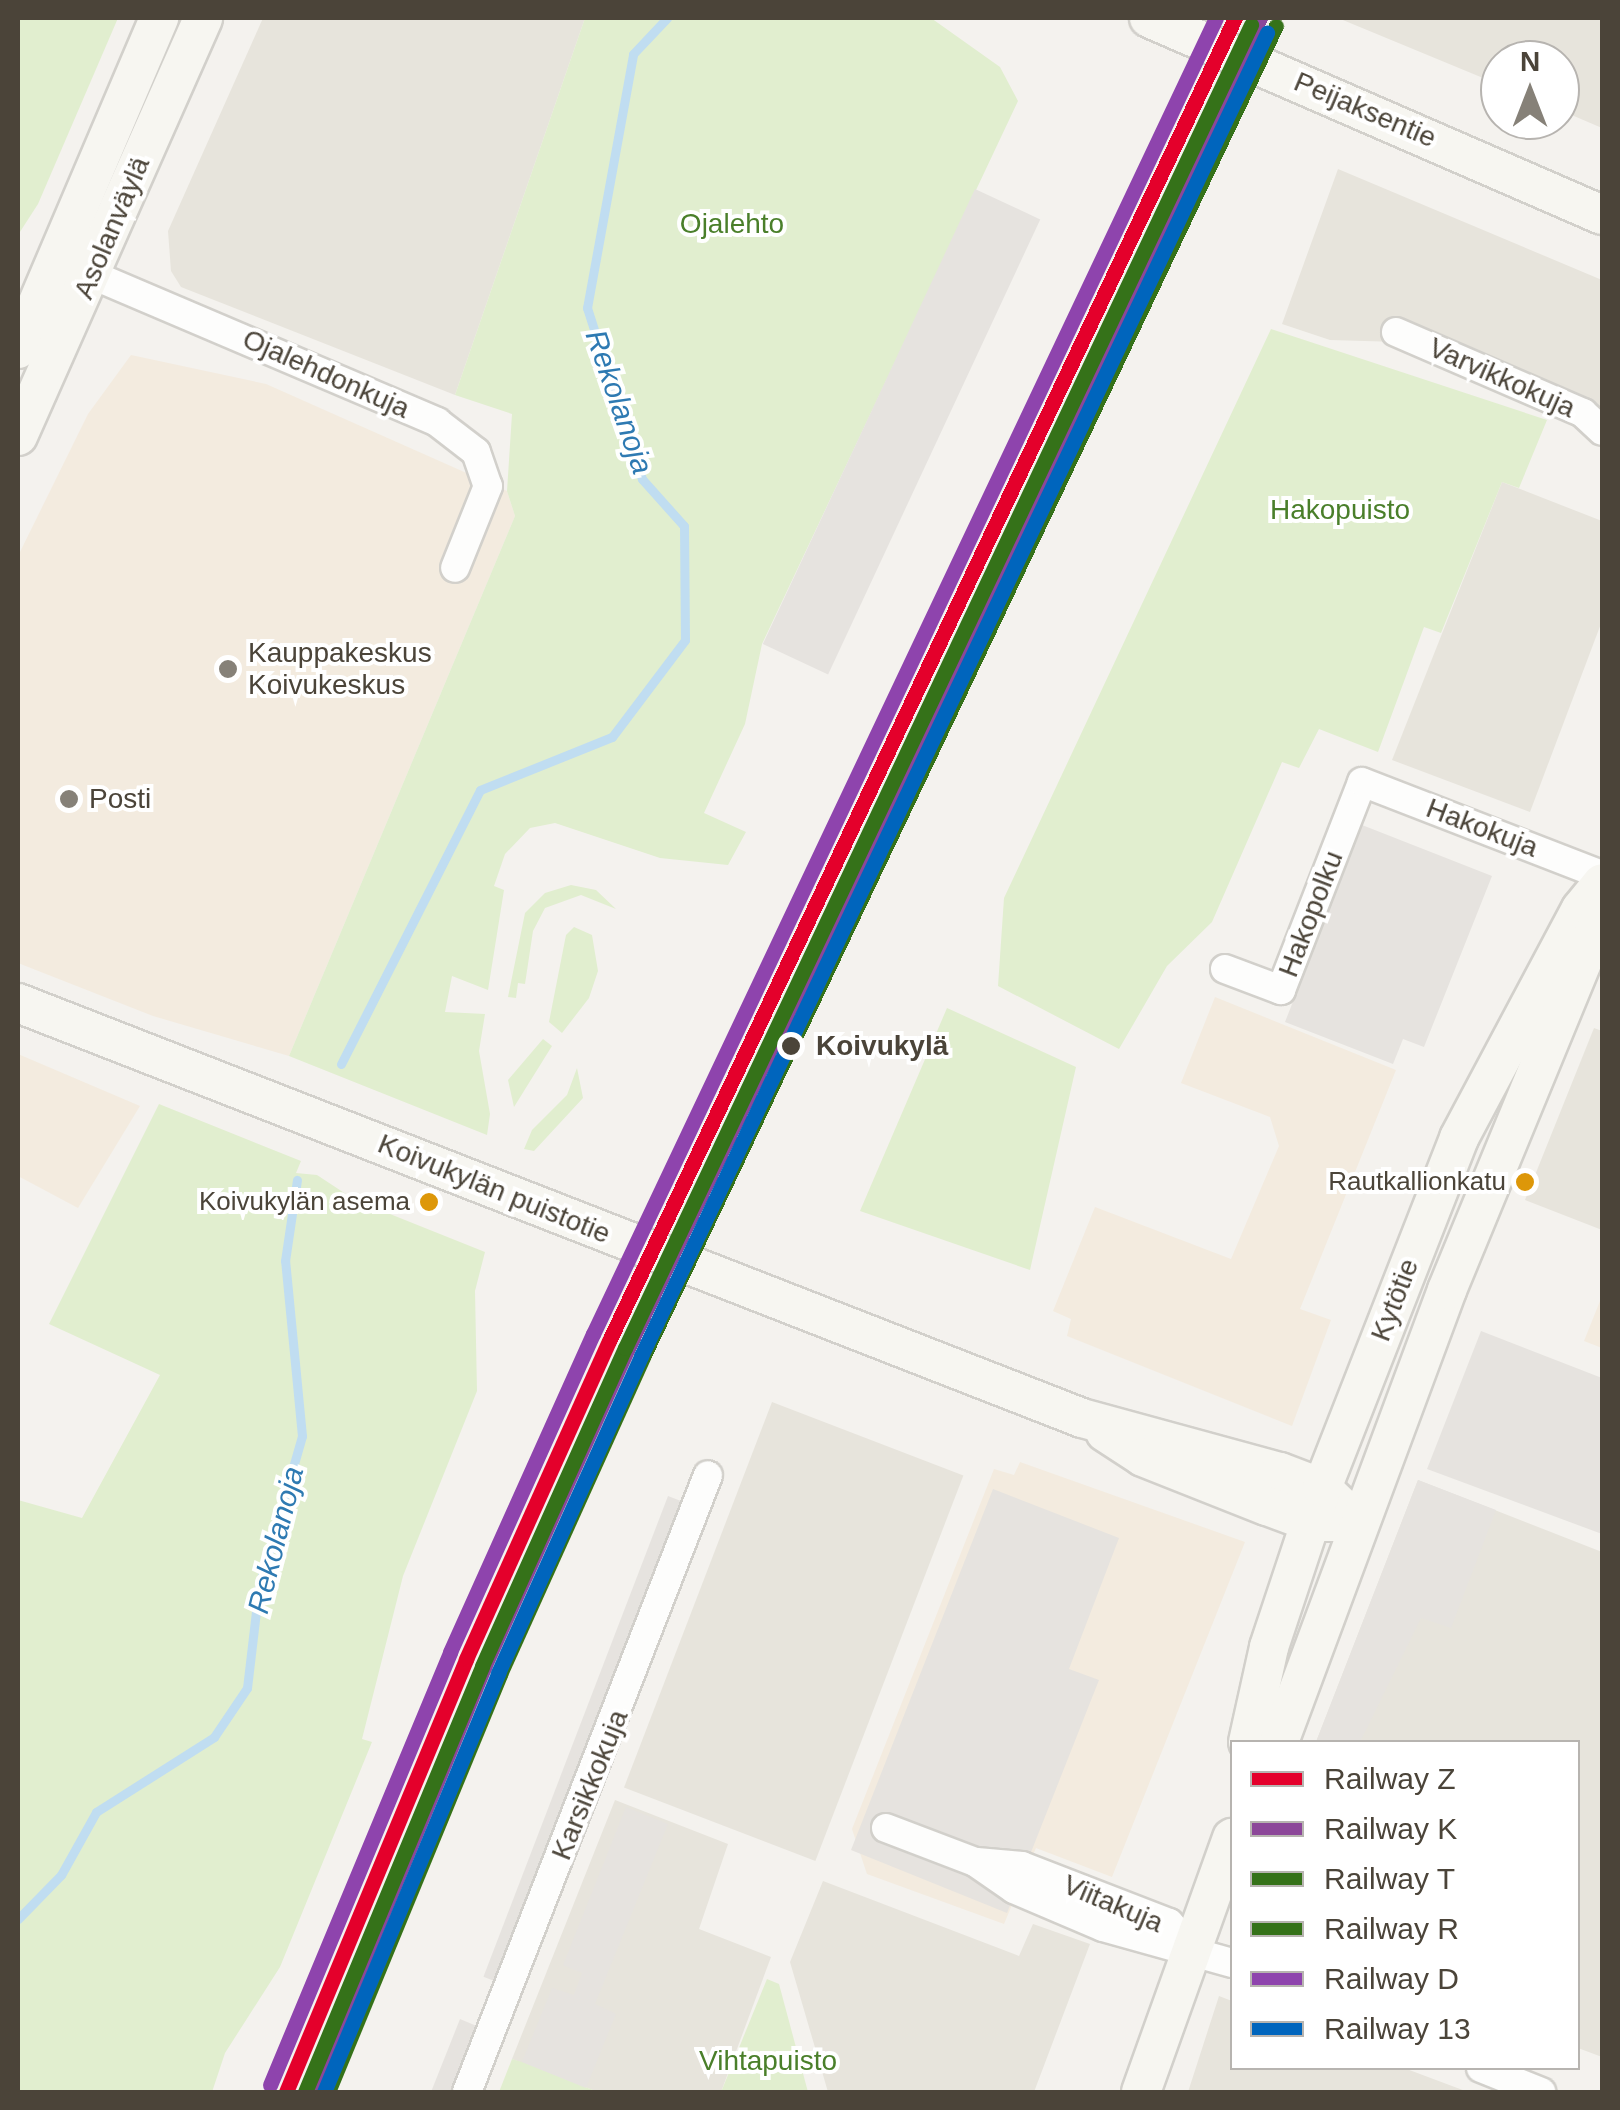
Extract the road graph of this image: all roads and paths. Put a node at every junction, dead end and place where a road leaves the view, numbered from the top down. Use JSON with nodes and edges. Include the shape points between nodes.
{"nodes":[{"id":1,"x":159,"y":18,"type":"edge"},
{"id":2,"x":202,"y":18,"type":"edge"},
{"id":3,"x":1149,"y":18,"type":"edge"},
{"id":4,"x":1595,"y":206,"type":"edge"},
{"id":5,"x":56,"y":258,"type":"junction"},
{"id":6,"x":92,"y":275,"type":"junction"},
{"id":7,"x":1396,"y":332,"type":"dead end"},
{"id":8,"x":18,"y":350,"type":"edge"},
{"id":9,"x":1602,"y":431,"type":"edge"},
{"id":10,"x":18,"y":436,"type":"edge"},
{"id":11,"x":455,"y":568,"type":"dead end"},
{"id":12,"x":1362,"y":782,"type":"joint"},
{"id":13,"x":1602,"y":874,"type":"edge"},
{"id":14,"x":1602,"y":883,"type":"edge"},
{"id":15,"x":1602,"y":908,"type":"edge"},
{"id":16,"x":1225,"y":969,"type":"dead end"},
{"id":17,"x":18,"y":1003,"type":"edge"},
{"id":18,"x":708,"y":1475,"type":"dead end"},
{"id":19,"x":1316,"y":1505,"type":"junction"},
{"id":20,"x":1357,"y":1522,"type":"junction"},
{"id":21,"x":1248,"y":1740,"type":"edge"},
{"id":22,"x":1280,"y":1740,"type":"edge"},
{"id":23,"x":886,"y":1828,"type":"dead end"},
{"id":24,"x":1230,"y":1843,"type":"edge"},
{"id":25,"x":1191,"y":1947,"type":"junction"},
{"id":26,"x":1230,"y":1963,"type":"edge"},
{"id":27,"x":1486,"y":2070,"type":"edge"},
{"id":28,"x":467,"y":2092,"type":"edge"},
{"id":29,"x":1141,"y":2092,"type":"edge"},
{"id":30,"x":1542,"y":2092,"type":"edge"}],
"edges":[{"from":1,"to":5,"type":"street","name":"Asolanväylä"},
{"from":2,"to":6,"type":"street","name":"Asolanväylä"},
{"from":3,"to":4,"type":"street","name":"Peijaksentie"},
{"from":5,"to":6,"type":"street","name":"Ojalehdonkuja"},
{"from":5,"to":8,"type":"street","name":"Asolanväylä"},
{"from":6,"to":10,"type":"street","name":"Asolanväylä"},
{"from":6,"to":11,"type":"street","name":"Ojalehdonkuja","via":[[437,422],[476,452],[488,486]]},
{"from":7,"to":9,"type":"street","name":"Varvikkokuja","via":[[1584,413]]},
{"from":12,"to":13,"type":"street","name":"Hakokuja"},
{"from":12,"to":16,"type":"street","name":"Hakopolku","via":[[1281,990]]},
{"from":14,"to":19,"type":"street","name":"Kytötie","via":[[1459,1138]]},
{"from":15,"to":20,"type":"street","name":"Kytötie"},
{"from":17,"to":19,"type":"street","name":"Koivukylän puistotie","via":[[1082,1418],[1154,1432]]},
{"from":18,"to":28,"type":"street","name":"Karsikkokuja"},
{"from":19,"to":20,"type":"street","name":"Koivukylän puistotie"},
{"from":19,"to":21,"type":"street","name":"Kytötie","via":[[1269,1647]]},
{"from":20,"to":22,"type":"street","name":"Kytötie"},
{"from":23,"to":25,"type":"street","name":"Viitakuja","via":[[976,1862],[1022,1866],[1169,1923]]},
{"from":24,"to":25,"type":"street"},
{"from":25,"to":26,"type":"street","name":"Viitakuja"},
{"from":25,"to":29,"type":"street"},
{"from":27,"to":30,"type":"street"}]}
